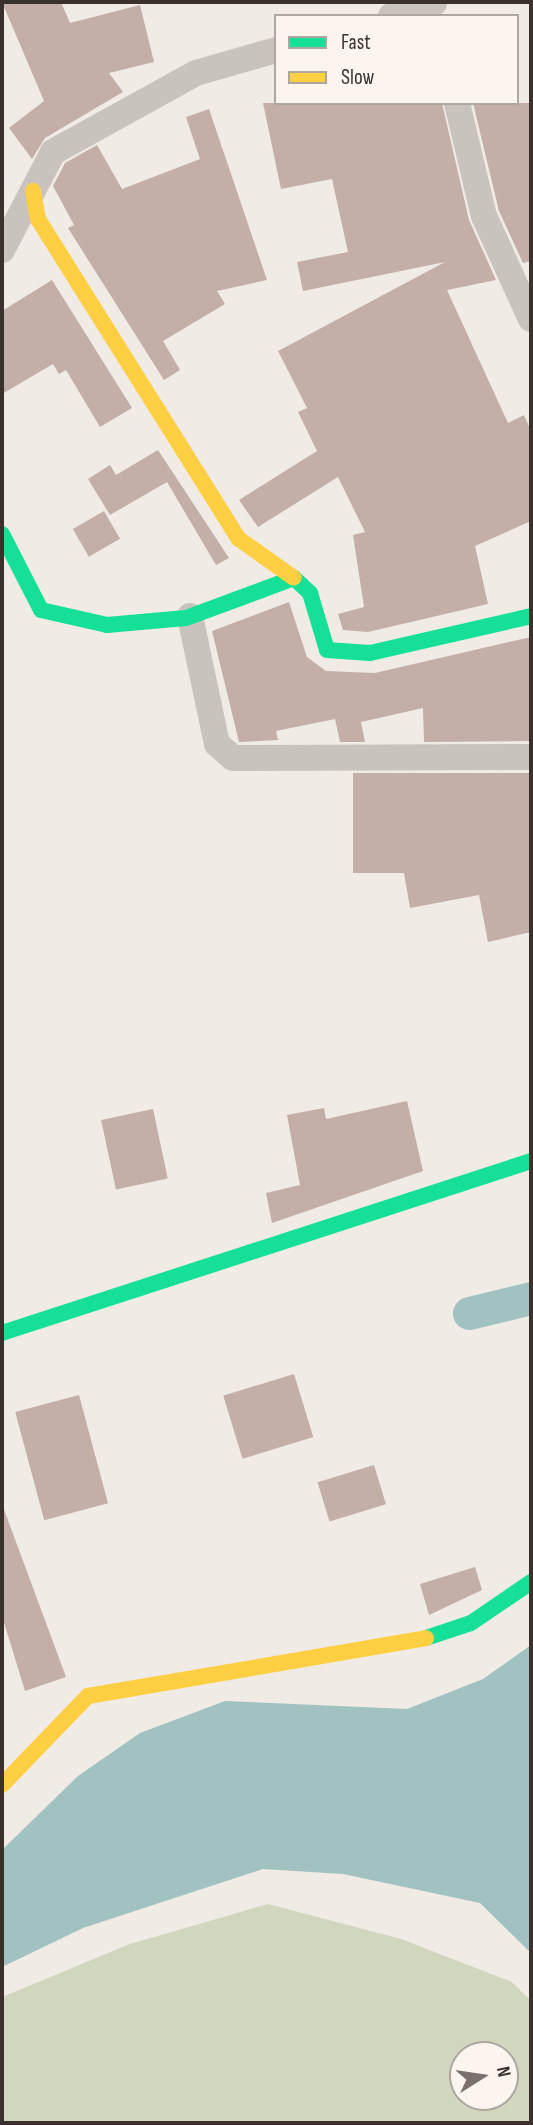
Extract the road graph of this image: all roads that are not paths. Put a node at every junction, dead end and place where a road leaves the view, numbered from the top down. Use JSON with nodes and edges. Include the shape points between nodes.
{"nodes":[{"id":1,"x":435,"y":7,"type":"edge"},
{"id":2,"x":401,"y":14,"type":"edge"},
{"id":3,"x":274,"y":51,"type":"edge"},
{"id":4,"x":457,"y":105,"type":"edge"},
{"id":5,"x":33,"y":191,"type":"junction"},
{"id":6,"x":2,"y":250,"type":"edge"},
{"id":7,"x":523,"y":281,"type":"edge"},
{"id":8,"x":531,"y":319,"type":"edge"},
{"id":9,"x":2,"y":534,"type":"edge"},
{"id":10,"x":294,"y":578,"type":"junction"},
{"id":11,"x":190,"y":616,"type":"junction"},
{"id":12,"x":531,"y":616,"type":"edge"},
{"id":13,"x":531,"y":757,"type":"edge"},
{"id":14,"x":531,"y":1161,"type":"edge"},
{"id":15,"x":2,"y":1333,"type":"edge"},
{"id":16,"x":531,"y":1582,"type":"edge"},
{"id":17,"x":2,"y":1785,"type":"edge"}],
"edges":[{"from":1,"to":2,"type":"street"},
{"from":3,"to":5,"type":"street","via":[[196,73],[53,152]]},
{"from":4,"to":7,"type":"street","via":[[484,216]]},
{"from":5,"to":6,"type":"street"},
{"from":5,"to":10,"type":"street","via":[[38,219],[239,538]]},
{"from":7,"to":8,"type":"street"},
{"from":9,"to":11,"type":"street","via":[[41,610],[107,625]]},
{"from":10,"to":11,"type":"street"},
{"from":10,"to":12,"type":"street","via":[[310,593],[327,649],[370,653]]},
{"from":11,"to":13,"type":"street","via":[[217,744],[233,758]]},
{"from":14,"to":15,"type":"street"},
{"from":16,"to":17,"type":"street","via":[[471,1623],[431,1637],[88,1696]]}]}
